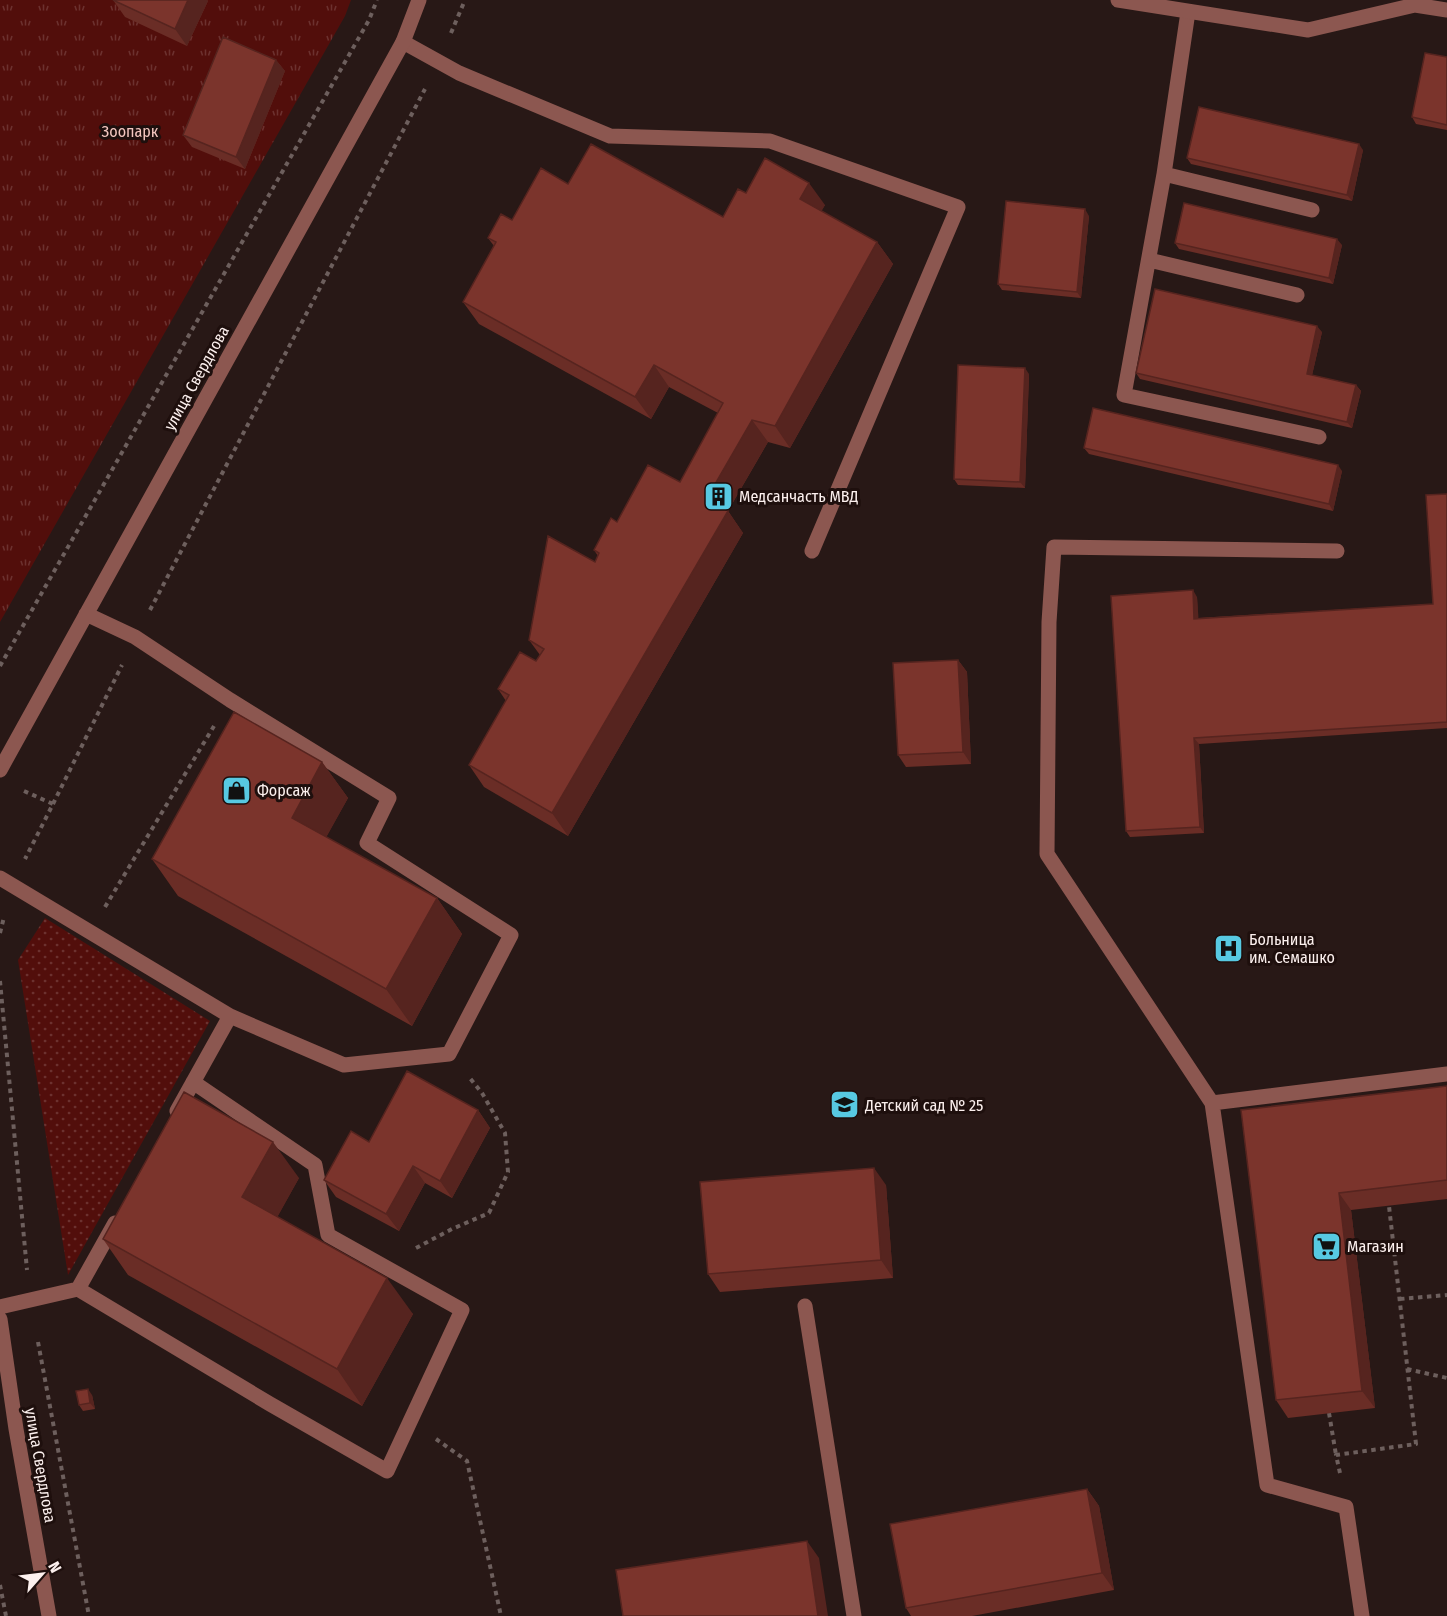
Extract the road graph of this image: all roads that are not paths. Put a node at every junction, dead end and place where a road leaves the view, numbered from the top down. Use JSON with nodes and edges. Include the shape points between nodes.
{"nodes":[{"id":1,"x":419,"y":0,"type":"edge"},
{"id":2,"x":1118,"y":0,"type":"edge"},
{"id":3,"x":1447,"y":9,"type":"edge"},
{"id":4,"x":1188,"y":12,"type":"junction"},
{"id":5,"x":403,"y":42,"type":"junction"},
{"id":6,"x":1164,"y":174,"type":"junction"},
{"id":7,"x":1312,"y":210,"type":"dead end"},
{"id":8,"x":1149,"y":260,"type":"junction"},
{"id":9,"x":1297,"y":295,"type":"dead end"},
{"id":10,"x":1320,"y":437,"type":"dead end"},
{"id":11,"x":812,"y":551,"type":"dead end"},
{"id":12,"x":1337,"y":551,"type":"dead end"},
{"id":13,"x":86,"y":614,"type":"junction"},
{"id":14,"x":0,"y":771,"type":"edge"},
{"id":15,"x":6,"y":882,"type":"edge"},
{"id":16,"x":230,"y":1016,"type":"junction"},
{"id":17,"x":1447,"y":1074,"type":"edge"},
{"id":18,"x":193,"y":1082,"type":"junction"},
{"id":19,"x":1212,"y":1103,"type":"junction"},
{"id":20,"x":170,"y":1124,"type":"edge"},
{"id":21,"x":124,"y":1206,"type":"edge"},
{"id":22,"x":78,"y":1289,"type":"junction"},
{"id":23,"x":805,"y":1306,"type":"dead end"},
{"id":24,"x":0,"y":1308,"type":"edge"},
{"id":25,"x":0,"y":1319,"type":"edge"},
{"id":26,"x":49,"y":1616,"type":"edge"},
{"id":27,"x":854,"y":1616,"type":"edge"},
{"id":28,"x":1362,"y":1616,"type":"edge"}],
"edges":[{"from":1,"to":5,"type":"street","name":"улица Свердлова"},
{"from":2,"to":4,"type":"street"},
{"from":3,"to":4,"type":"street","via":[[1415,5],[1308,30]]},
{"from":4,"to":6,"type":"street"},
{"from":5,"to":11,"type":"street","via":[[459,73],[610,136],[770,141],[958,207]]},
{"from":5,"to":13,"type":"street","name":"улица Свердлова"},
{"from":6,"to":7,"type":"street"},
{"from":6,"to":8,"type":"street"},
{"from":8,"to":9,"type":"street"},
{"from":8,"to":10,"type":"street","via":[[1124,395]]},
{"from":12,"to":19,"type":"street","via":[[1054,548],[1049,622],[1047,854]]},
{"from":13,"to":14,"type":"street","name":"улица Свердлова"},
{"from":13,"to":16,"type":"street","via":[[135,637],[389,798],[367,843],[511,935],[449,1054],[344,1065]]},
{"from":15,"to":16,"type":"street"},
{"from":16,"to":18,"type":"street"},
{"from":17,"to":19,"type":"street"},
{"from":18,"to":20,"type":"street"},
{"from":18,"to":22,"type":"street","via":[[315,1165],[328,1235],[462,1311],[387,1471]]},
{"from":19,"to":28,"type":"street","via":[[1267,1485],[1346,1507]]},
{"from":21,"to":22,"type":"street"},
{"from":22,"to":24,"type":"street"},
{"from":23,"to":27,"type":"street"},
{"from":25,"to":26,"type":"street","name":"улица Свердлова"}]}
